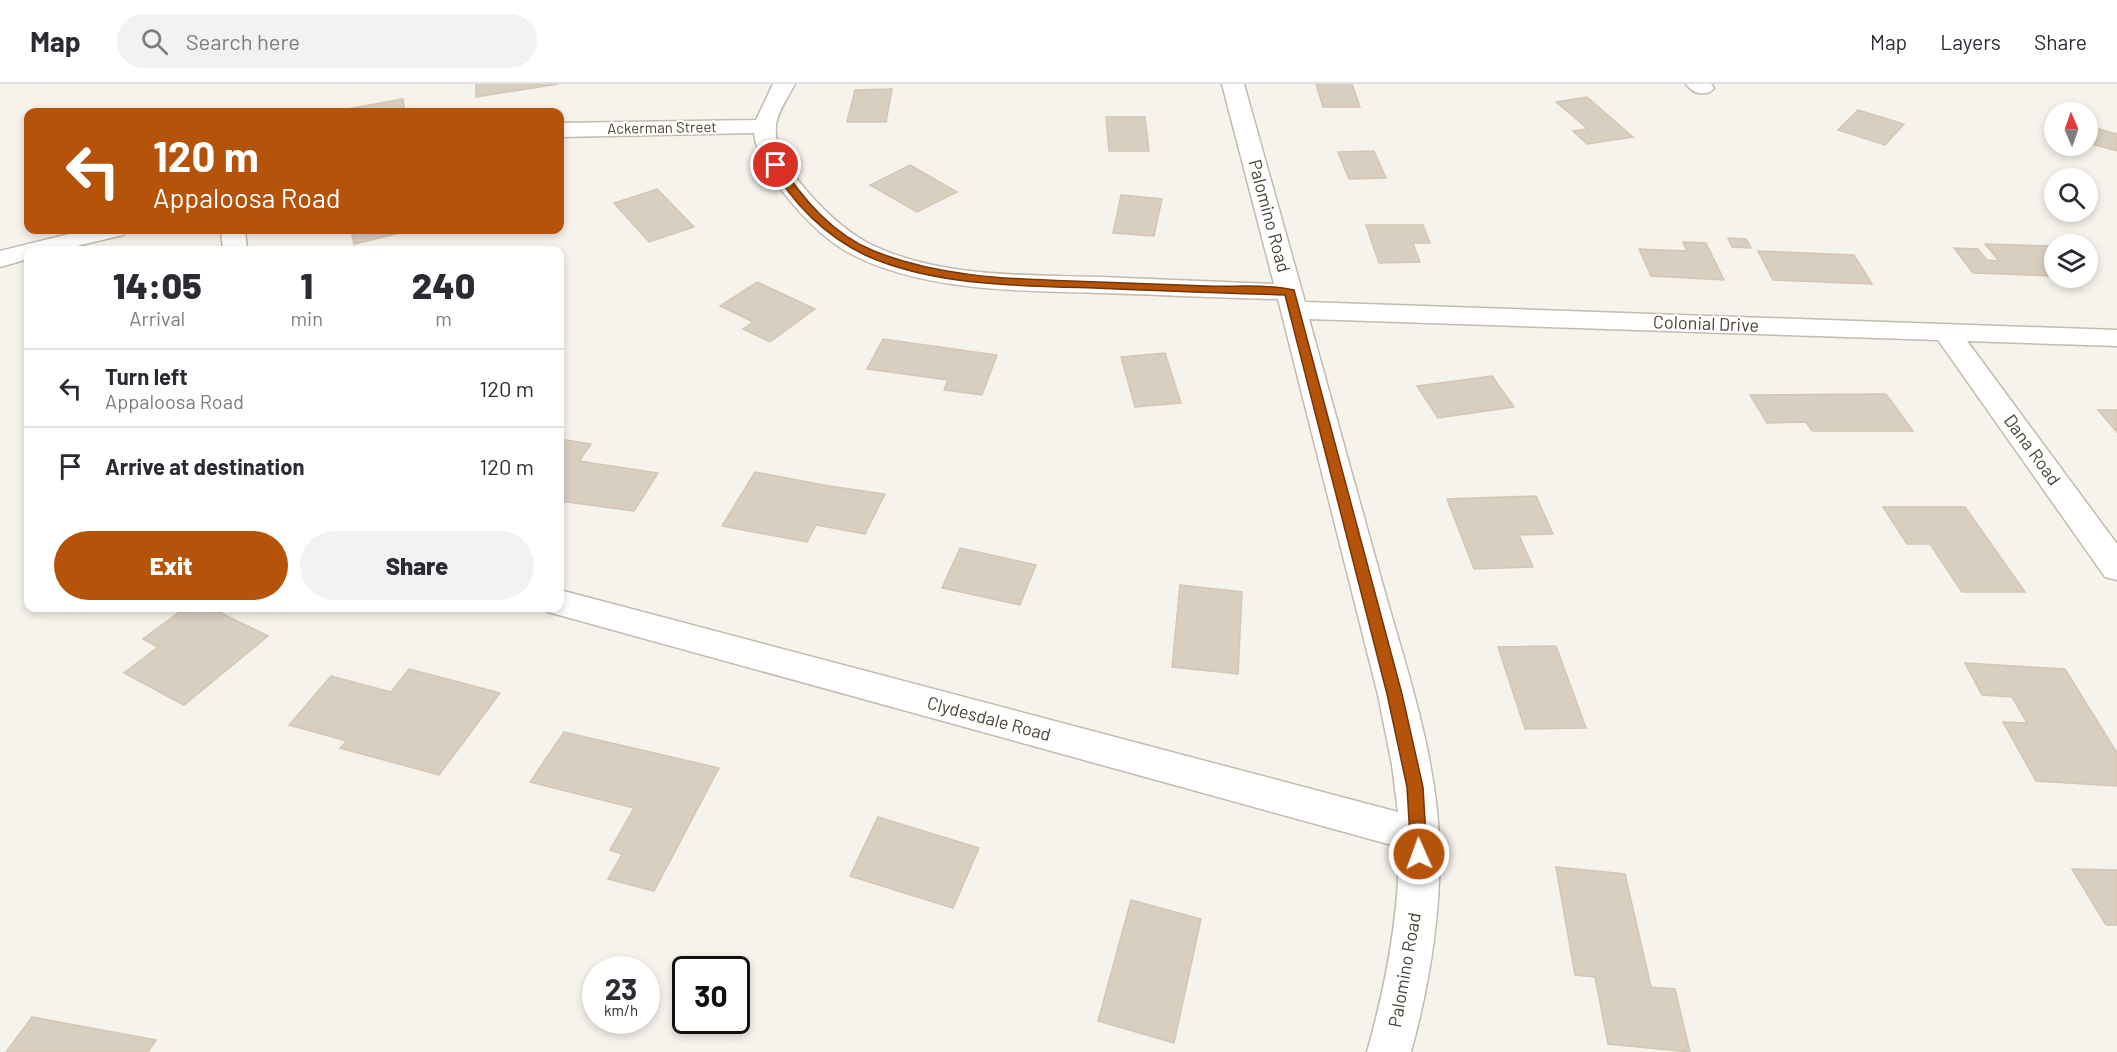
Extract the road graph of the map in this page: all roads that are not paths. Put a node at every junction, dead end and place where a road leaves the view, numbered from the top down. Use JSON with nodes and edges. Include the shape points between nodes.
{"nodes":[{"id":1,"x":784,"y":84,"type":"edge"},
{"id":2,"x":1233,"y":84,"type":"edge"},
{"id":3,"x":765,"y":126,"type":"junction"},
{"id":4,"x":564,"y":130,"type":"edge"},
{"id":5,"x":98,"y":234,"type":"edge"},
{"id":6,"x":50,"y":246,"type":"edge"},
{"id":7,"x":24,"y":253,"type":"edge"},
{"id":8,"x":0,"y":259,"type":"edge"},
{"id":9,"x":1292,"y":301,"type":"junction"},
{"id":10,"x":1947,"y":332,"type":"junction"},
{"id":11,"x":2117,"y":338,"type":"edge"},
{"id":12,"x":2117,"y":568,"type":"edge"},
{"id":13,"x":564,"y":604,"type":"edge"},
{"id":14,"x":1419,"y":835,"type":"junction"},
{"id":15,"x":1389,"y":1052,"type":"edge"}],
"edges":[{"from":1,"to":3,"type":"street"},
{"from":2,"to":9,"type":"street","name":"Palomino Road"},
{"from":3,"to":4,"type":"street","name":"Ackerman Street"},
{"from":3,"to":9,"type":"street","name":"Colonial Drive","via":[[770,151],[783,178],[821,221],[869,253],[959,276]]},
{"from":5,"to":6,"type":"street"},
{"from":7,"to":8,"type":"street"},
{"from":9,"to":10,"type":"street","name":"Colonial Drive"},
{"from":9,"to":14,"type":"street","name":"Palomino Road","via":[[1394,694],[1415,787]]},
{"from":10,"to":11,"type":"street","name":"Colonial Drive"},
{"from":10,"to":12,"type":"street","name":"Dana Road"},
{"from":13,"to":14,"type":"street","name":"Clydesdale Road"},
{"from":14,"to":15,"type":"street","name":"Palomino Road","via":[[1419,892]]}]}
